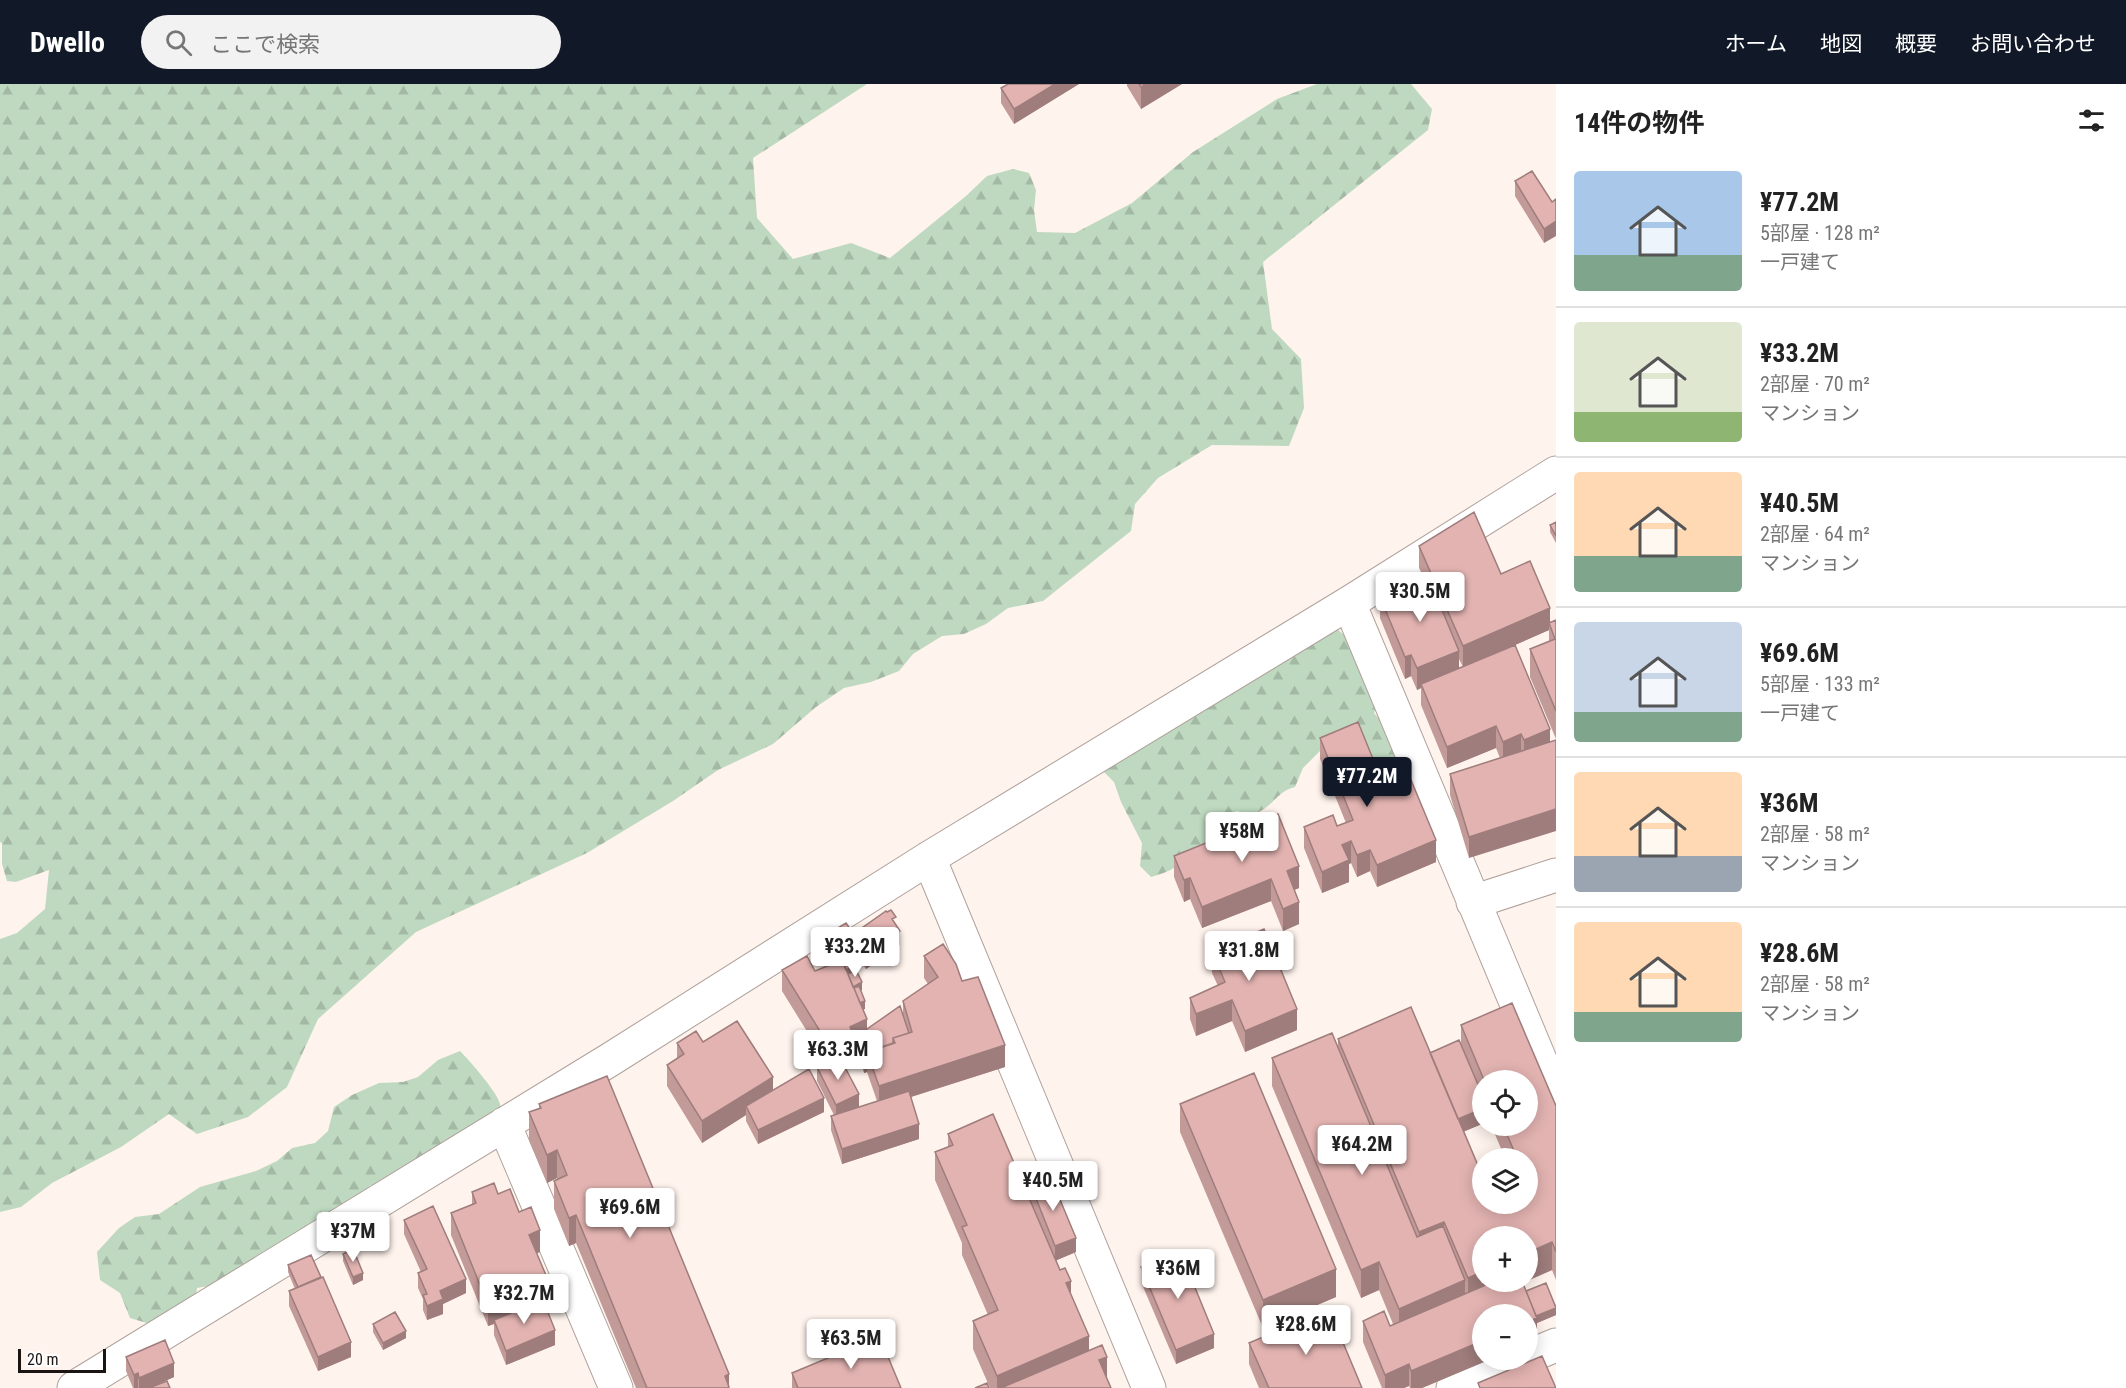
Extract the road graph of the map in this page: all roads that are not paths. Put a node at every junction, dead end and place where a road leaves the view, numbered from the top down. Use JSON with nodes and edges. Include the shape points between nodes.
{"nodes":[{"id":1,"x":1556,"y":473,"type":"edge"},
{"id":2,"x":1349,"y":603,"type":"junction"},
{"id":3,"x":929,"y":858,"type":"junction"},
{"id":4,"x":1556,"y":875,"type":"edge"},
{"id":5,"x":1473,"y":902,"type":"junction"},
{"id":6,"x":1556,"y":1098,"type":"edge"},
{"id":7,"x":504,"y":1124,"type":"junction"},
{"id":8,"x":1556,"y":1345,"type":"edge"},
{"id":9,"x":1538,"y":1352,"type":"edge"},
{"id":10,"x":1497,"y":1370,"type":"edge"},
{"id":11,"x":77,"y":1387,"type":"edge"},
{"id":12,"x":616,"y":1388,"type":"edge"},
{"id":13,"x":1149,"y":1388,"type":"edge"},
{"id":14,"x":1454,"y":1388,"type":"edge"}],
"edges":[{"from":1,"to":2,"type":"street"},
{"from":2,"to":3,"type":"street"},
{"from":2,"to":5,"type":"street"},
{"from":3,"to":7,"type":"street"},
{"from":3,"to":13,"type":"street"},
{"from":4,"to":5,"type":"street"},
{"from":5,"to":6,"type":"street"},
{"from":7,"to":11,"type":"street"},
{"from":7,"to":12,"type":"street"},
{"from":8,"to":9,"type":"street"},
{"from":10,"to":14,"type":"street"}]}
